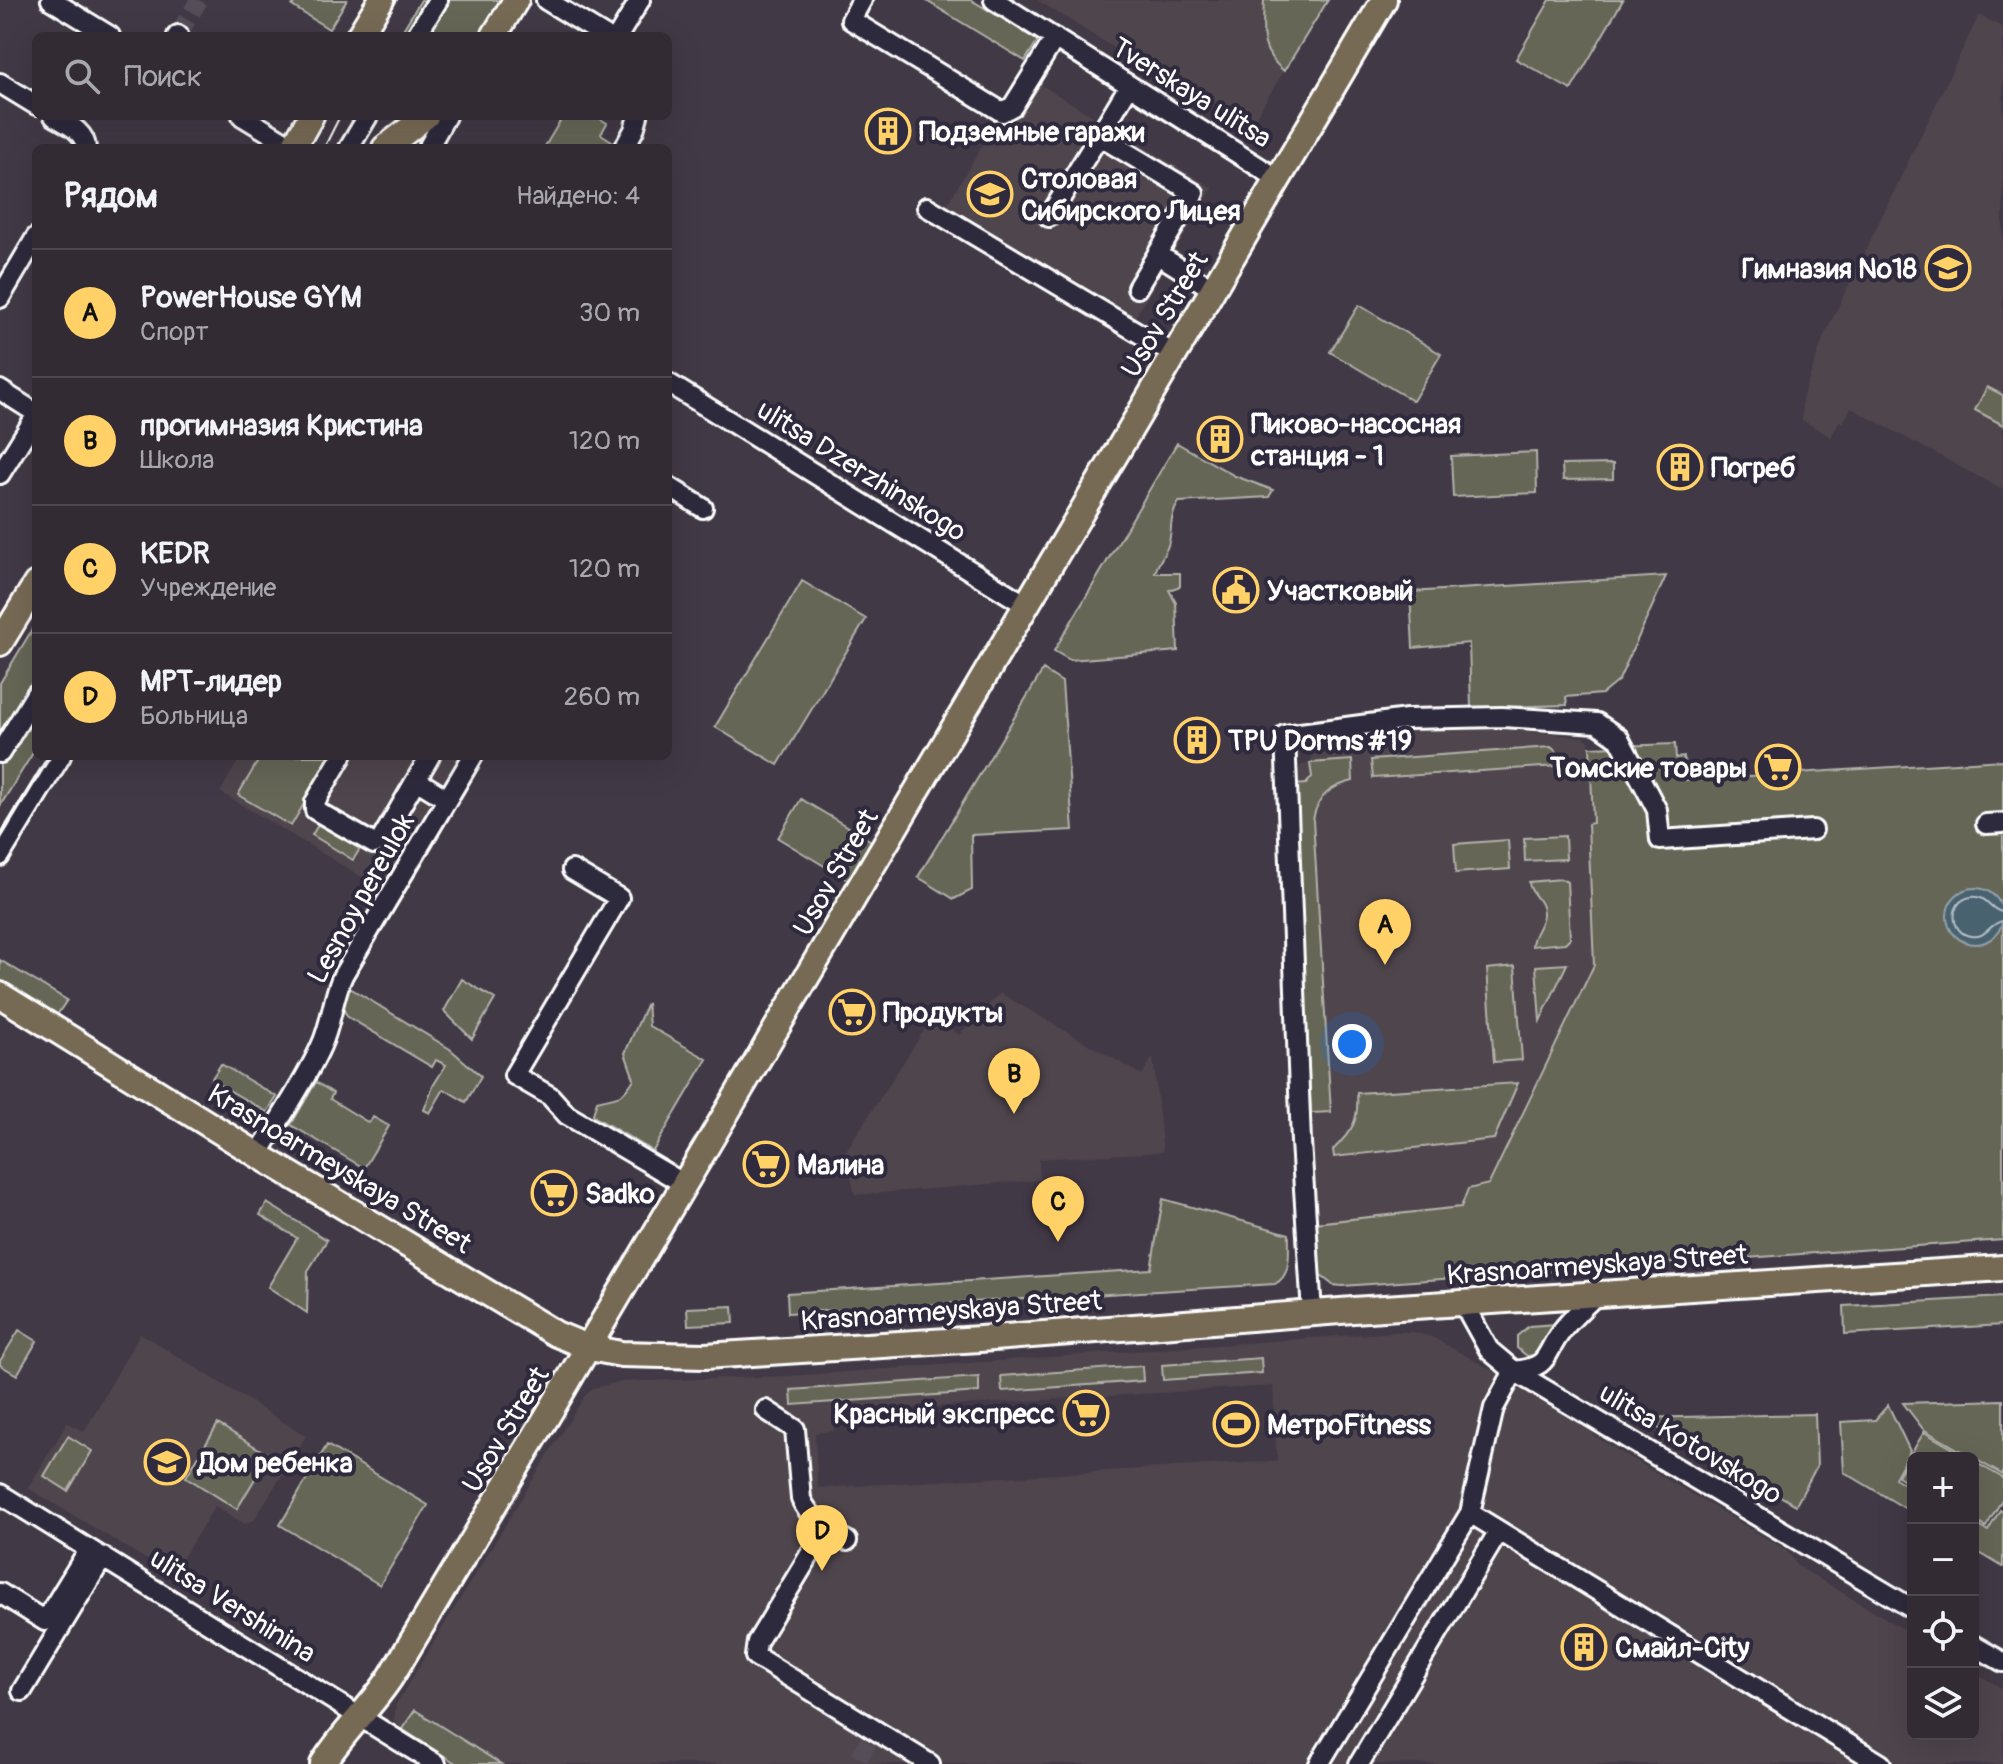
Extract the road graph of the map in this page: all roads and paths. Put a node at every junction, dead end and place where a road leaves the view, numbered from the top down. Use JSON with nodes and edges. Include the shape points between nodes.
{"nodes":[{"id":1,"x":51,"y":0,"type":"edge"},
{"id":2,"x":381,"y":0,"type":"edge"},
{"id":3,"x":438,"y":0,"type":"edge"},
{"id":4,"x":516,"y":0,"type":"edge"},
{"id":5,"x":546,"y":0,"type":"edge"},
{"id":6,"x":640,"y":0,"type":"edge"},
{"id":7,"x":994,"y":0,"type":"edge"},
{"id":8,"x":1384,"y":0,"type":"edge"},
{"id":9,"x":860,"y":1,"type":"edge"},
{"id":10,"x":103,"y":32,"type":"edge"},
{"id":11,"x":361,"y":32,"type":"edge"},
{"id":12,"x":418,"y":32,"type":"edge"},
{"id":13,"x":496,"y":32,"type":"edge"},
{"id":14,"x":598,"y":32,"type":"edge"},
{"id":15,"x":620,"y":32,"type":"edge"},
{"id":16,"x":1055,"y":38,"type":"junction"},
{"id":17,"x":0,"y":83,"type":"edge"},
{"id":18,"x":1129,"y":86,"type":"junction"},
{"id":19,"x":32,"y":103,"type":"edge"},
{"id":20,"x":60,"y":120,"type":"edge"},
{"id":21,"x":248,"y":120,"type":"edge"},
{"id":22,"x":308,"y":120,"type":"edge"},
{"id":23,"x":309,"y":120,"type":"edge"},
{"id":24,"x":366,"y":120,"type":"edge"},
{"id":25,"x":421,"y":120,"type":"edge"},
{"id":26,"x":444,"y":120,"type":"edge"},
{"id":27,"x":637,"y":120,"type":"edge"},
{"id":28,"x":1099,"y":136,"type":"junction"},
{"id":29,"x":86,"y":144,"type":"edge"},
{"id":30,"x":287,"y":144,"type":"edge"},
{"id":31,"x":295,"y":144,"type":"edge"},
{"id":32,"x":307,"y":144,"type":"edge"},
{"id":33,"x":351,"y":144,"type":"edge"},
{"id":34,"x":390,"y":144,"type":"edge"},
{"id":35,"x":430,"y":144,"type":"edge"},
{"id":36,"x":626,"y":144,"type":"edge"},
{"id":37,"x":1278,"y":179,"type":"junction"},
{"id":38,"x":927,"y":207,"type":"dead end"},
{"id":39,"x":1049,"y":217,"type":"dead end"},
{"id":40,"x":32,"y":244,"type":"edge"},
{"id":41,"x":1157,"y":254,"type":"junction"},
{"id":42,"x":1137,"y":288,"type":"dead end"},
{"id":43,"x":1213,"y":289,"type":"junction"},
{"id":44,"x":0,"y":298,"type":"edge"},
{"id":45,"x":1174,"y":354,"type":"junction"},
{"id":46,"x":672,"y":385,"type":"edge"},
{"id":47,"x":0,"y":390,"type":"edge"},
{"id":48,"x":32,"y":411,"type":"edge"},
{"id":49,"x":32,"y":421,"type":"edge"},
{"id":50,"x":0,"y":474,"type":"edge"},
{"id":51,"x":672,"y":489,"type":"edge"},
{"id":52,"x":703,"y":508,"type":"dead end"},
{"id":53,"x":32,"y":591,"type":"edge"},
{"id":54,"x":1026,"y":605,"type":"junction"},
{"id":55,"x":0,"y":643,"type":"edge"},
{"id":56,"x":32,"y":701,"type":"edge"},
{"id":57,"x":0,"y":753,"type":"edge"},
{"id":58,"x":59,"y":760,"type":"edge"},
{"id":59,"x":340,"y":760,"type":"edge"},
{"id":60,"x":428,"y":760,"type":"edge"},
{"id":61,"x":471,"y":760,"type":"edge"},
{"id":62,"x":416,"y":780,"type":"junction"},
{"id":63,"x":447,"y":799,"type":"junction"},
{"id":64,"x":1813,"y":830,"type":"dead end"},
{"id":65,"x":0,"y":856,"type":"edge"},
{"id":66,"x":572,"y":870,"type":"dead end"},
{"id":67,"x":0,"y":995,"type":"edge"},
{"id":68,"x":258,"y":1155,"type":"junction"},
{"id":69,"x":686,"y":1185,"type":"junction"},
{"id":70,"x":2003,"y":1268,"type":"edge"},
{"id":71,"x":1598,"y":1293,"type":"junction"},
{"id":72,"x":1463,"y":1303,"type":"junction"},
{"id":73,"x":1312,"y":1313,"type":"junction"},
{"id":74,"x":590,"y":1348,"type":"junction"},
{"id":75,"x":1514,"y":1371,"type":"junction"},
{"id":76,"x":766,"y":1410,"type":"dead end"},
{"id":77,"x":0,"y":1494,"type":"edge"},
{"id":78,"x":1470,"y":1513,"type":"junction"},
{"id":79,"x":826,"y":1528,"type":"junction"},
{"id":80,"x":1499,"y":1531,"type":"junction"},
{"id":81,"x":847,"y":1541,"type":"dead end"},
{"id":82,"x":96,"y":1553,"type":"junction"},
{"id":83,"x":0,"y":1593,"type":"edge"},
{"id":84,"x":1907,"y":1605,"type":"edge"},
{"id":85,"x":1979,"y":1648,"type":"edge"},
{"id":86,"x":2003,"y":1662,"type":"edge"},
{"id":87,"x":22,"y":1691,"type":"dead end"},
{"id":88,"x":359,"y":1716,"type":"junction"},
{"id":89,"x":323,"y":1764,"type":"edge"},
{"id":90,"x":436,"y":1764,"type":"edge"},
{"id":91,"x":930,"y":1764,"type":"edge"},
{"id":92,"x":1319,"y":1764,"type":"edge"},
{"id":93,"x":1359,"y":1764,"type":"edge"},
{"id":94,"x":1881,"y":1764,"type":"edge"}],
"edges":[{"from":1,"to":10,"type":"street"},
{"from":2,"to":11,"type":"main road"},
{"from":3,"to":12,"type":"street"},
{"from":4,"to":13,"type":"main road"},
{"from":5,"to":14,"type":"street"},
{"from":6,"to":15,"type":"street"},
{"from":7,"to":16,"type":"street","name":"Tverskaya ulitsa"},
{"from":8,"to":37,"type":"main road","name":"Usov Street"},
{"from":9,"to":16,"type":"street","via":[[851,20],[1002,112],[1013,106]]},
{"from":16,"to":18,"type":"street","name":"Tverskaya ulitsa"},
{"from":17,"to":19,"type":"street"},
{"from":18,"to":28,"type":"street"},
{"from":18,"to":37,"type":"street","name":"Tverskaya ulitsa"},
{"from":20,"to":29,"type":"street","via":[[78,131]]},
{"from":21,"to":30,"type":"street"},
{"from":22,"to":31,"type":"main road"},
{"from":23,"to":32,"type":"main road"},
{"from":24,"to":33,"type":"street"},
{"from":25,"to":34,"type":"main road"},
{"from":26,"to":35,"type":"street"},
{"from":27,"to":36,"type":"street"},
{"from":28,"to":39,"type":"street"},
{"from":28,"to":41,"type":"street","via":[[1194,193]]},
{"from":37,"to":43,"type":"main road","name":"Usov Street"},
{"from":38,"to":45,"type":"street"},
{"from":40,"to":44,"type":"street"},
{"from":41,"to":42,"type":"street"},
{"from":41,"to":43,"type":"street"},
{"from":43,"to":45,"type":"main road","name":"Usov Street"},
{"from":45,"to":54,"type":"main road","name":"Usov Street"},
{"from":46,"to":54,"type":"street","name":"ulitsa Dzerzhinskogo"},
{"from":47,"to":48,"type":"street"},
{"from":49,"to":50,"type":"street"},
{"from":51,"to":52,"type":"street"},
{"from":53,"to":55,"type":"main road"},
{"from":54,"to":69,"type":"main road","name":"Usov Street"},
{"from":56,"to":57,"type":"street"},
{"from":58,"to":65,"type":"street"},
{"from":59,"to":62,"type":"street","via":[[315,810],[371,844],[381,840]]},
{"from":60,"to":62,"type":"street"},
{"from":61,"to":63,"type":"street","name":"Lesnoy pereulok"},
{"from":62,"to":63,"type":"street"},
{"from":63,"to":68,"type":"street","name":"Lesnoy pereulok","via":[[343,975],[321,1048]]},
{"from":64,"to":73,"type":"street","via":[[1660,840],[1657,810],[1619,738],[1597,723],[1407,719],[1285,735]]},
{"from":66,"to":69,"type":"street","via":[[619,898],[514,1075],[550,1096],[567,1115]]},
{"from":67,"to":68,"type":"main road","name":"Krasnoarmeyskaya Street"},
{"from":68,"to":74,"type":"main road","name":"Krasnoarmeyskaya Street","via":[[556,1334]]},
{"from":69,"to":74,"type":"main road","name":"Usov Street"},
{"from":70,"to":71,"type":"main road","name":"Krasnoarmeyskaya Street"},
{"from":71,"to":72,"type":"main road","name":"Krasnoarmeyskaya Street"},
{"from":71,"to":75,"type":"street","via":[[1561,1332],[1542,1363]]},
{"from":72,"to":73,"type":"main road","name":"Krasnoarmeyskaya Street"},
{"from":72,"to":75,"type":"street","name":"ulitsa Kotovskogo","via":[[1489,1350]]},
{"from":73,"to":74,"type":"main road","name":"Krasnoarmeyskaya Street","via":[[689,1356],[637,1356]]},
{"from":74,"to":88,"type":"main road","name":"Usov Street","via":[[385,1686]]},
{"from":75,"to":78,"type":"street","via":[[1494,1408]]},
{"from":75,"to":84,"type":"street","name":"ulitsa Kotovskogo"},
{"from":76,"to":79,"type":"street","via":[[795,1429],[801,1499]]},
{"from":77,"to":82,"type":"street","name":"ulitsa Vershinina"},
{"from":78,"to":80,"type":"street"},
{"from":78,"to":92,"type":"street"},
{"from":79,"to":81,"type":"street"},
{"from":79,"to":91,"type":"street","via":[[757,1642],[755,1656]]},
{"from":80,"to":93,"type":"street"},
{"from":80,"to":94,"type":"street"},
{"from":82,"to":83,"type":"street","via":[[45,1621]]},
{"from":82,"to":87,"type":"street"},
{"from":82,"to":88,"type":"street","name":"ulitsa Vershinina"},
{"from":85,"to":86,"type":"street"},
{"from":88,"to":89,"type":"main road","name":"Usov Street"},
{"from":88,"to":90,"type":"street","name":"ulitsa Vershinina"}]}
